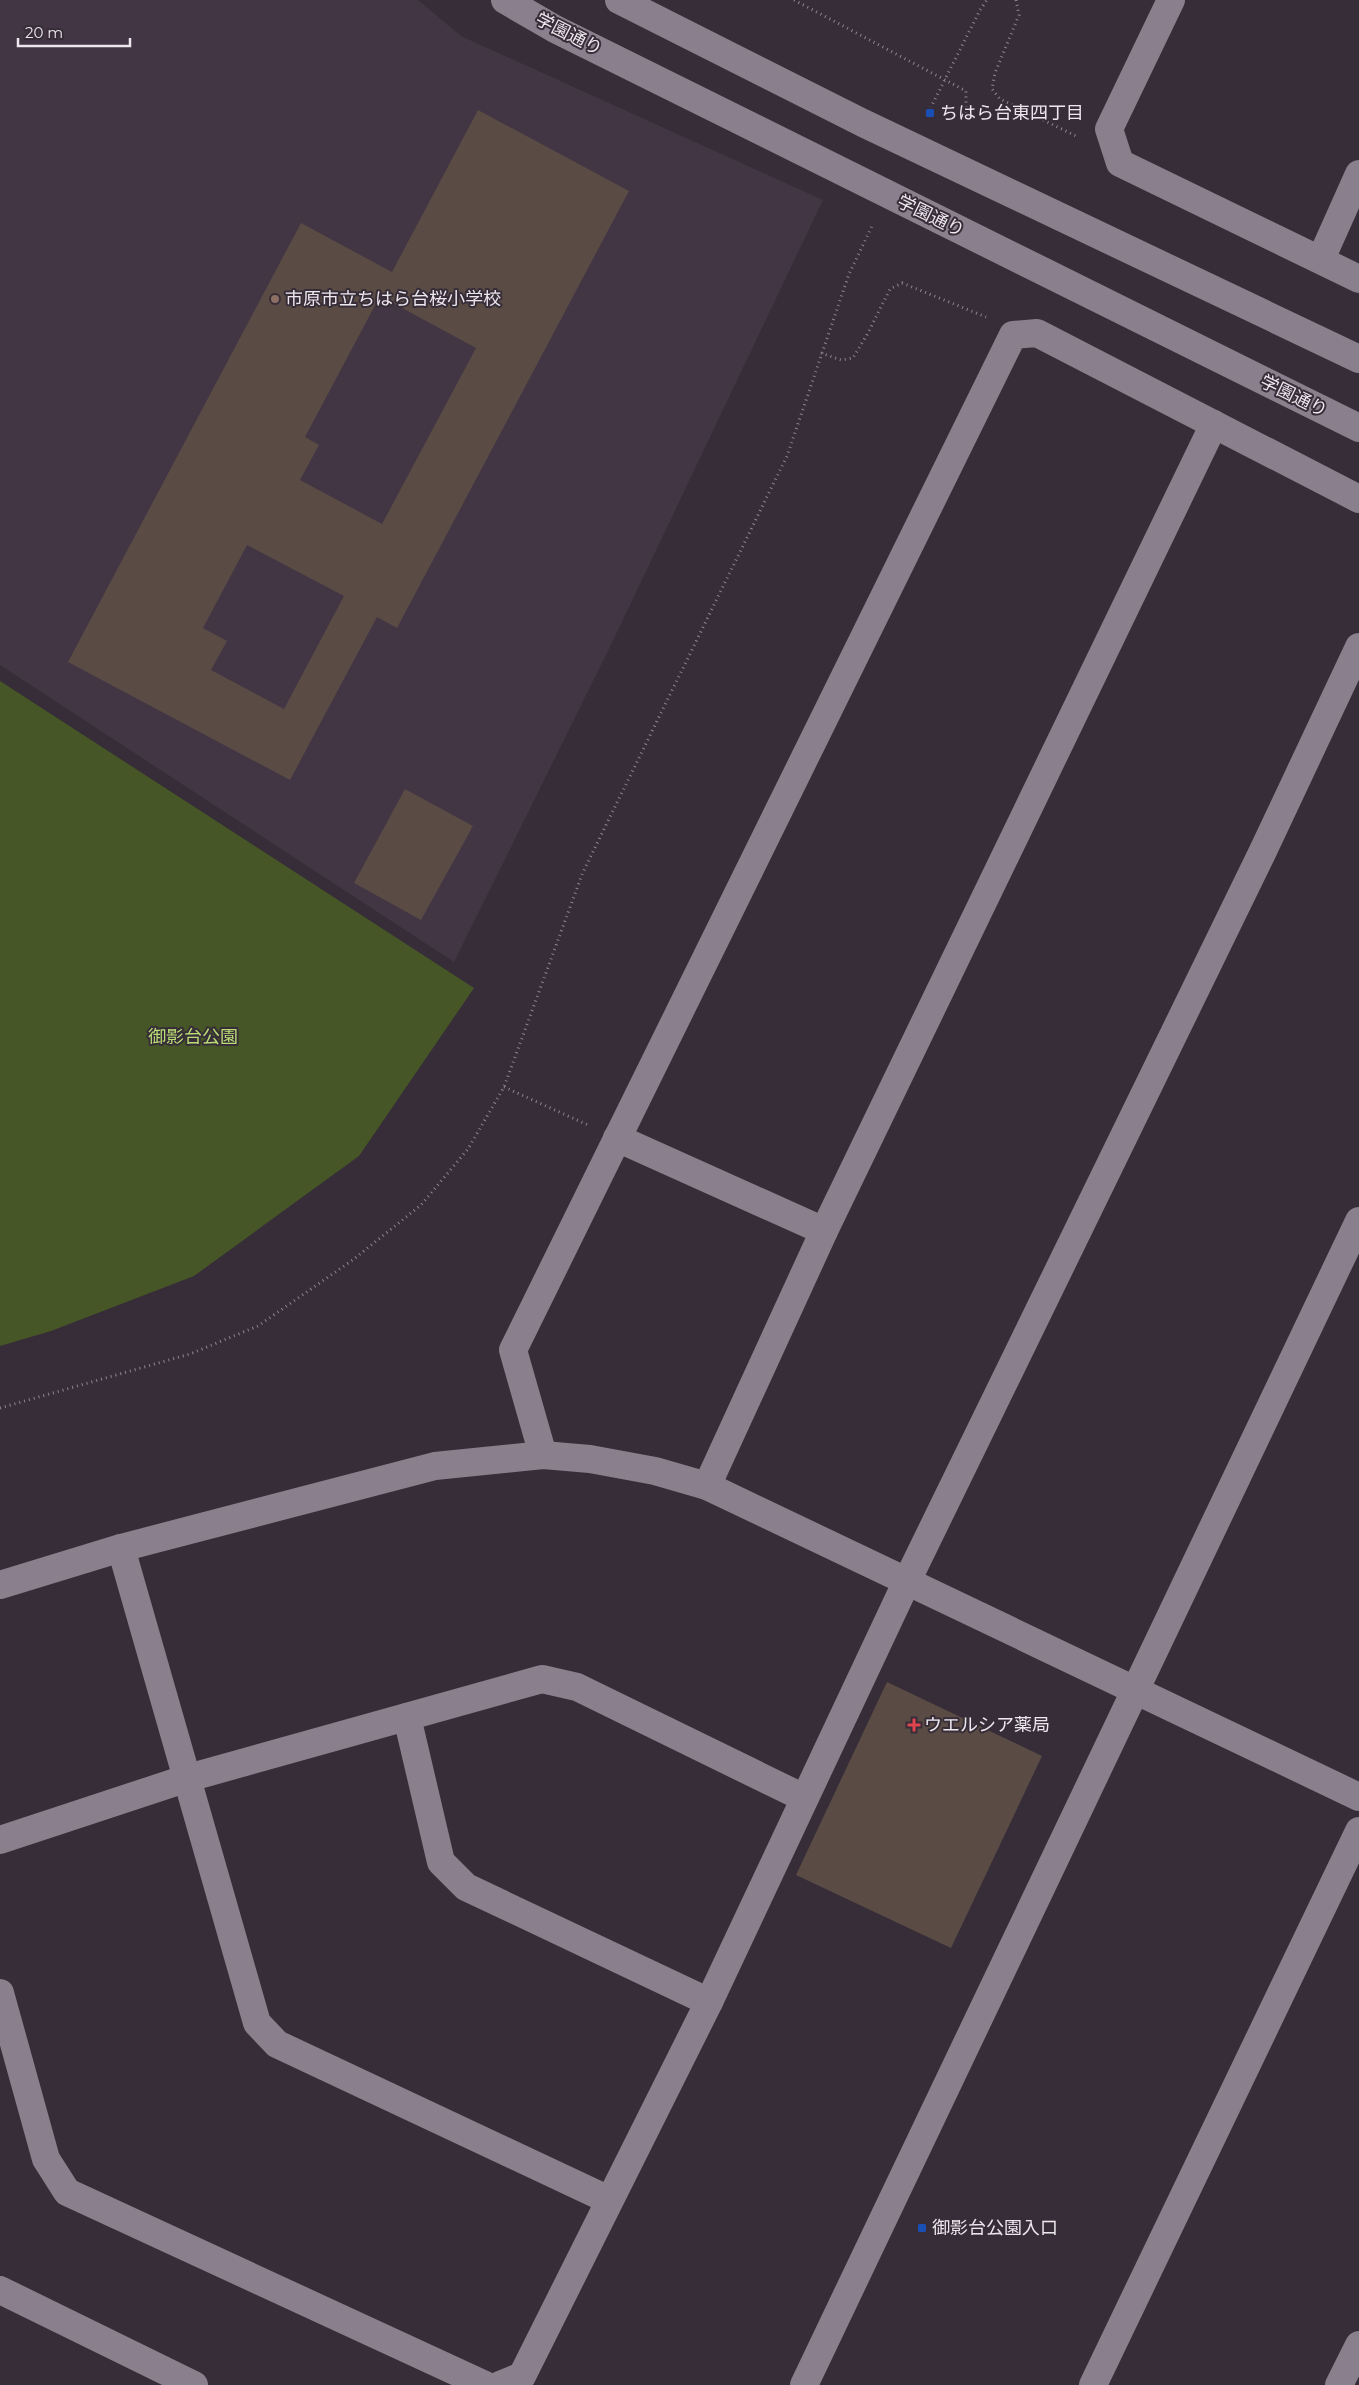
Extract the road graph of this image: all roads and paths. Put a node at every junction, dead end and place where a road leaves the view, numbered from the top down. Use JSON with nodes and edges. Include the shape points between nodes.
{"nodes":[{"id":1,"x":505,"y":0,"type":"edge"},
{"id":2,"x":619,"y":0,"type":"edge"},
{"id":3,"x":794,"y":0,"type":"edge"},
{"id":4,"x":987,"y":0,"type":"edge"},
{"id":5,"x":1016,"y":0,"type":"edge"},
{"id":6,"x":1171,"y":0,"type":"edge"},
{"id":7,"x":956,"y":57,"type":"dead end"},
{"id":8,"x":966,"y":117,"type":"dead end"},
{"id":9,"x":1115,"y":148,"type":"junction"},
{"id":10,"x":1359,"y":174,"type":"edge"},
{"id":11,"x":1321,"y":259,"type":"junction"},
{"id":12,"x":849,"y":274,"type":"dead end"},
{"id":13,"x":1359,"y":279,"type":"edge"},
{"id":14,"x":1014,"y":336,"type":"junction"},
{"id":15,"x":821,"y":353,"type":"junction"},
{"id":16,"x":1359,"y":359,"type":"edge"},
{"id":17,"x":1214,"y":424,"type":"junction"},
{"id":18,"x":1359,"y":428,"type":"edge"},
{"id":19,"x":1359,"y":499,"type":"edge"},
{"id":20,"x":1359,"y":647,"type":"edge"},
{"id":21,"x":504,"y":1088,"type":"junction"},
{"id":22,"x":617,"y":1138,"type":"junction"},
{"id":23,"x":1359,"y":1221,"type":"edge"},
{"id":24,"x":824,"y":1231,"type":"junction"},
{"id":25,"x":0,"y":1408,"type":"edge"},
{"id":26,"x":543,"y":1455,"type":"junction"},
{"id":27,"x":707,"y":1486,"type":"junction"},
{"id":28,"x":121,"y":1548,"type":"junction"},
{"id":29,"x":907,"y":1581,"type":"junction"},
{"id":30,"x":0,"y":1585,"type":"edge"},
{"id":31,"x":1135,"y":1690,"type":"junction"},
{"id":32,"x":407,"y":1718,"type":"junction"},
{"id":33,"x":188,"y":1778,"type":"junction"},
{"id":34,"x":1359,"y":1797,"type":"edge"},
{"id":35,"x":804,"y":1798,"type":"junction"},
{"id":36,"x":1359,"y":1831,"type":"edge"},
{"id":37,"x":0,"y":1840,"type":"edge"},
{"id":38,"x":0,"y":1993,"type":"edge"},
{"id":39,"x":708,"y":2002,"type":"junction"},
{"id":40,"x":609,"y":2200,"type":"junction"},
{"id":41,"x":0,"y":2290,"type":"edge"},
{"id":42,"x":1359,"y":2345,"type":"edge"},
{"id":43,"x":194,"y":2385,"type":"edge"},
{"id":44,"x":485,"y":2385,"type":"edge"},
{"id":45,"x":500,"y":2385,"type":"edge"},
{"id":46,"x":804,"y":2385,"type":"edge"},
{"id":47,"x":1093,"y":2385,"type":"edge"},
{"id":48,"x":1339,"y":2385,"type":"edge"}],
"edges":[{"from":1,"to":18,"type":"street","name":"学園通り","via":[[555,29]]},
{"from":2,"to":16,"type":"street","via":[[862,123]]},
{"from":3,"to":8,"type":"path","via":[[966,91]]},
{"from":4,"to":7,"type":"path"},
{"from":5,"to":9,"type":"path","via":[[1018,15],[992,89],[1000,99],[1082,139]]},
{"from":6,"to":9,"type":"street","via":[[1109,129]]},
{"from":9,"to":11,"type":"street","via":[[1120,163]]},
{"from":10,"to":11,"type":"street"},
{"from":11,"to":13,"type":"street"},
{"from":12,"to":15,"type":"path"},
{"from":14,"to":15,"type":"path","via":[[993,320],[902,283],[890,288],[853,358],[841,360]]},
{"from":14,"to":17,"type":"street","via":[[1037,333]]},
{"from":14,"to":22,"type":"street"},
{"from":15,"to":21,"type":"path","via":[[787,456],[583,872]]},
{"from":17,"to":19,"type":"street"},
{"from":17,"to":24,"type":"street"},
{"from":20,"to":29,"type":"street"},
{"from":21,"to":22,"type":"path"},
{"from":21,"to":25,"type":"path","via":[[468,1149],[421,1205],[354,1259],[258,1326],[190,1354]]},
{"from":22,"to":24,"type":"street"},
{"from":22,"to":26,"type":"street","via":[[513,1350]]},
{"from":23,"to":31,"type":"street"},
{"from":24,"to":27,"type":"street"},
{"from":26,"to":27,"type":"street","via":[[590,1459],[655,1471]]},
{"from":26,"to":28,"type":"street","via":[[435,1466]]},
{"from":27,"to":29,"type":"street"},
{"from":28,"to":30,"type":"street"},
{"from":28,"to":33,"type":"street"},
{"from":29,"to":31,"type":"street"},
{"from":29,"to":35,"type":"street"},
{"from":31,"to":34,"type":"street"},
{"from":31,"to":46,"type":"street"},
{"from":32,"to":33,"type":"street"},
{"from":32,"to":35,"type":"street","via":[[542,1679],[577,1687]]},
{"from":32,"to":39,"type":"street","via":[[441,1862],[466,1887]]},
{"from":33,"to":37,"type":"street"},
{"from":33,"to":40,"type":"street","via":[[257,2023],[277,2044]]},
{"from":35,"to":39,"type":"street"},
{"from":36,"to":47,"type":"street"},
{"from":38,"to":44,"type":"street","via":[[46,2159],[67,2192]]},
{"from":39,"to":40,"type":"street"},
{"from":40,"to":45,"type":"street","via":[[522,2376]]},
{"from":41,"to":43,"type":"street"},
{"from":42,"to":48,"type":"street"}]}
